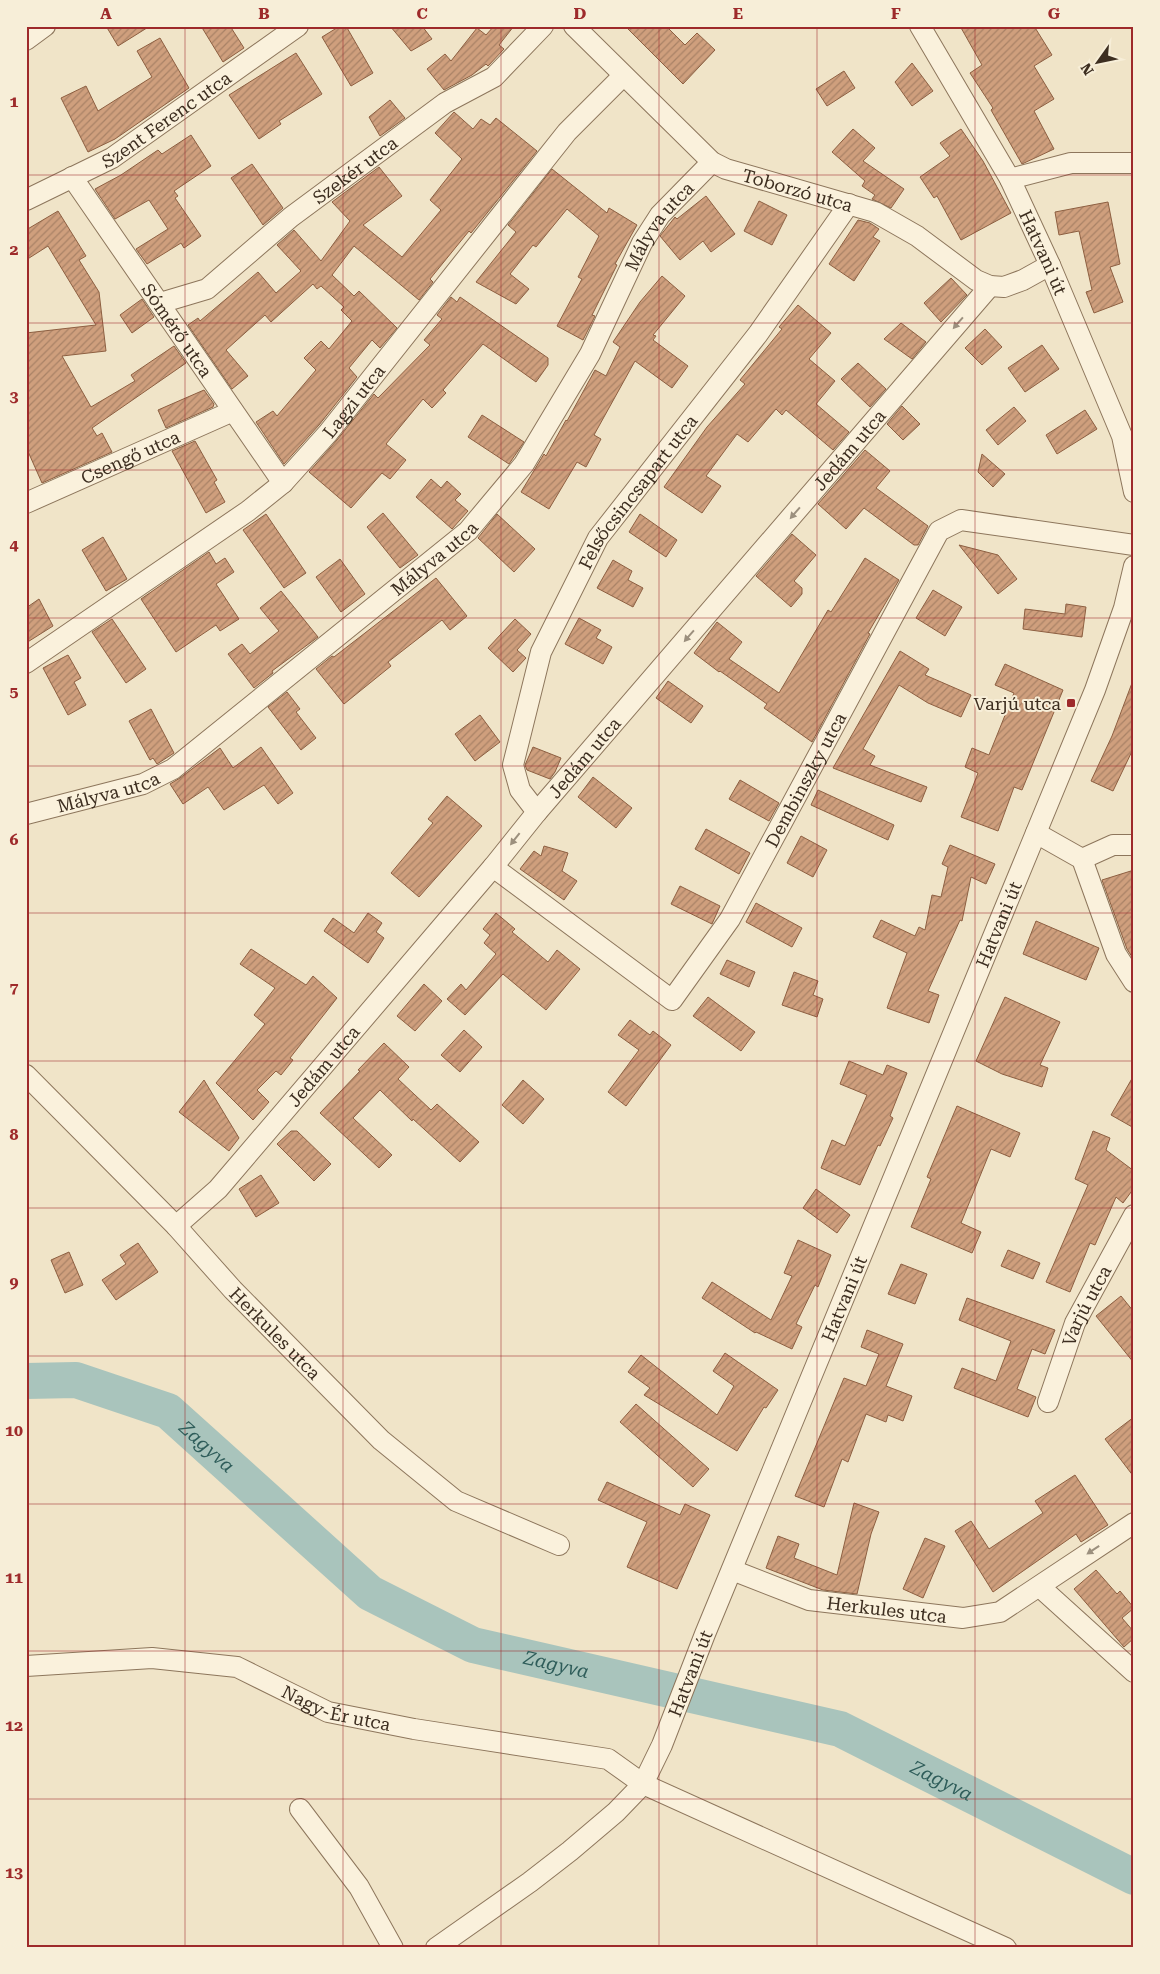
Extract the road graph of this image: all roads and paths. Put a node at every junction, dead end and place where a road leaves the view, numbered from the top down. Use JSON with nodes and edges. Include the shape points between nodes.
{"nodes":[{"id":1,"x":45,"y":26,"type":"edge"},
{"id":2,"x":298,"y":26,"type":"edge"},
{"id":3,"x":543,"y":26,"type":"edge"},
{"id":4,"x":574,"y":26,"type":"edge"},
{"id":5,"x":920,"y":26,"type":"edge"},
{"id":6,"x":26,"y":40,"type":"edge"},
{"id":7,"x":623,"y":76,"type":"junction"},
{"id":8,"x":712,"y":162,"type":"junction"},
{"id":9,"x":1134,"y":163,"type":"edge"},
{"id":10,"x":72,"y":178,"type":"junction"},
{"id":11,"x":1010,"y":179,"type":"junction"},
{"id":12,"x":26,"y":200,"type":"edge"},
{"id":13,"x":849,"y":204,"type":"junction"},
{"id":14,"x":1050,"y":265,"type":"junction"},
{"id":15,"x":990,"y":286,"type":"junction"},
{"id":16,"x":160,"y":303,"type":"junction"},
{"id":17,"x":234,"y":411,"type":"junction"},
{"id":18,"x":283,"y":483,"type":"junction"},
{"id":19,"x":1134,"y":492,"type":"edge"},
{"id":20,"x":26,"y":503,"type":"edge"},
{"id":21,"x":1134,"y":546,"type":"edge"},
{"id":22,"x":1134,"y":566,"type":"edge"},
{"id":23,"x":26,"y":662,"type":"edge"},
{"id":24,"x":537,"y":812,"type":"junction"},
{"id":25,"x":26,"y":814,"type":"edge"},
{"id":26,"x":1036,"y":833,"type":"junction"},
{"id":27,"x":1134,"y":845,"type":"edge"},
{"id":28,"x":1082,"y":859,"type":"junction"},
{"id":29,"x":493,"y":868,"type":"junction"},
{"id":30,"x":1134,"y":982,"type":"edge"},
{"id":31,"x":26,"y":1075,"type":"edge"},
{"id":32,"x":1134,"y":1215,"type":"edge"},
{"id":33,"x":176,"y":1226,"type":"junction"},
{"id":34,"x":1048,"y":1402,"type":"dead end"},
{"id":35,"x":1134,"y":1523,"type":"edge"},
{"id":36,"x":559,"y":1545,"type":"dead end"},
{"id":37,"x":732,"y":1570,"type":"junction"},
{"id":38,"x":1040,"y":1587,"type":"junction"},
{"id":39,"x":26,"y":1666,"type":"edge"},
{"id":40,"x":1134,"y":1672,"type":"edge"},
{"id":41,"x":643,"y":1784,"type":"junction"},
{"id":42,"x":300,"y":1809,"type":"dead end"},
{"id":43,"x":393,"y":1948,"type":"edge"},
{"id":44,"x":436,"y":1948,"type":"edge"},
{"id":45,"x":1006,"y":1948,"type":"edge"}],
"edges":[{"from":1,"to":6,"type":"street"},
{"from":2,"to":10,"type":"street","name":"Szent Ferenc utca","via":[[112,158]]},
{"from":3,"to":16,"type":"street","name":"Szekér utca","via":[[494,77],[445,103],[291,217],[207,289]]},
{"from":4,"to":7,"type":"street","name":"Toborzó utca"},
{"from":5,"to":11,"type":"street","name":"Hatvani út"},
{"from":7,"to":8,"type":"street","name":"Toborzó utca"},
{"from":7,"to":18,"type":"street","name":"Lagzi utca","via":[[567,132],[328,434]]},
{"from":8,"to":13,"type":"street","name":"Toborzó utca"},
{"from":8,"to":25,"type":"street","name":"Mályva utca","via":[[660,215],[642,243],[590,354],[524,464],[468,531],[173,769],[143,784]]},
{"from":9,"to":11,"type":"street","via":[[1071,163]]},
{"from":10,"to":12,"type":"street","name":"Szent Ferenc utca"},
{"from":10,"to":16,"type":"street","name":"Sómérő utca"},
{"from":11,"to":14,"type":"street","name":"Hatvani út"},
{"from":13,"to":15,"type":"street","name":"Toborzó utca","via":[[875,212],[900,226],[976,280]]},
{"from":13,"to":24,"type":"street","name":"Felsőcsincsapart utca","via":[[758,334],[598,538],[541,652],[513,765],[520,790]]},
{"from":14,"to":15,"type":"street","via":[[1004,287]]},
{"from":14,"to":19,"type":"street","name":"Hatvani út","via":[[1122,436]]},
{"from":15,"to":24,"type":"street","name":"Jedám utca","one_way":true},
{"from":16,"to":17,"type":"street","name":"Sómérő utca"},
{"from":17,"to":18,"type":"street","name":"Sómérő utca"},
{"from":17,"to":20,"type":"street","name":"Csengő utca"},
{"from":18,"to":23,"type":"street","name":"Lagzi utca","via":[[248,511]]},
{"from":21,"to":29,"type":"street","name":"Dembinszky utca","via":[[961,520],[939,531],[730,920],[672,1000]]},
{"from":22,"to":26,"type":"street","name":"Hatvani út","via":[[1124,608],[1095,690]]},
{"from":24,"to":29,"type":"street","name":"Jedám utca","one_way":true},
{"from":26,"to":28,"type":"street"},
{"from":26,"to":37,"type":"street","name":"Hatvani út"},
{"from":27,"to":28,"type":"street","via":[[1113,845]]},
{"from":28,"to":30,"type":"street","via":[[1116,954]]},
{"from":29,"to":33,"type":"street","name":"Jedám utca","via":[[218,1189]]},
{"from":31,"to":33,"type":"street","name":"Herkules utca"},
{"from":32,"to":34,"type":"street","name":"Varjú utca","via":[[1075,1323]]},
{"from":33,"to":36,"type":"street","name":"Herkules utca","via":[[233,1290],[381,1440],[456,1501]]},
{"from":35,"to":38,"type":"street","name":"Herkules utca","one_way":true},
{"from":37,"to":38,"type":"street","name":"Herkules utca","via":[[809,1600],[963,1618],[1000,1612]]},
{"from":37,"to":41,"type":"street","name":"Hatvani út"},
{"from":38,"to":40,"type":"street"},
{"from":39,"to":41,"type":"street","name":"Nagy-Ér utca","via":[[152,1658],[237,1667],[328,1712],[608,1759]]},
{"from":41,"to":44,"type":"street","name":"Hatvani út","via":[[570,1852]]},
{"from":41,"to":45,"type":"street","name":"Nagy-Ér utca"},
{"from":42,"to":43,"type":"street","via":[[359,1887]]}]}
